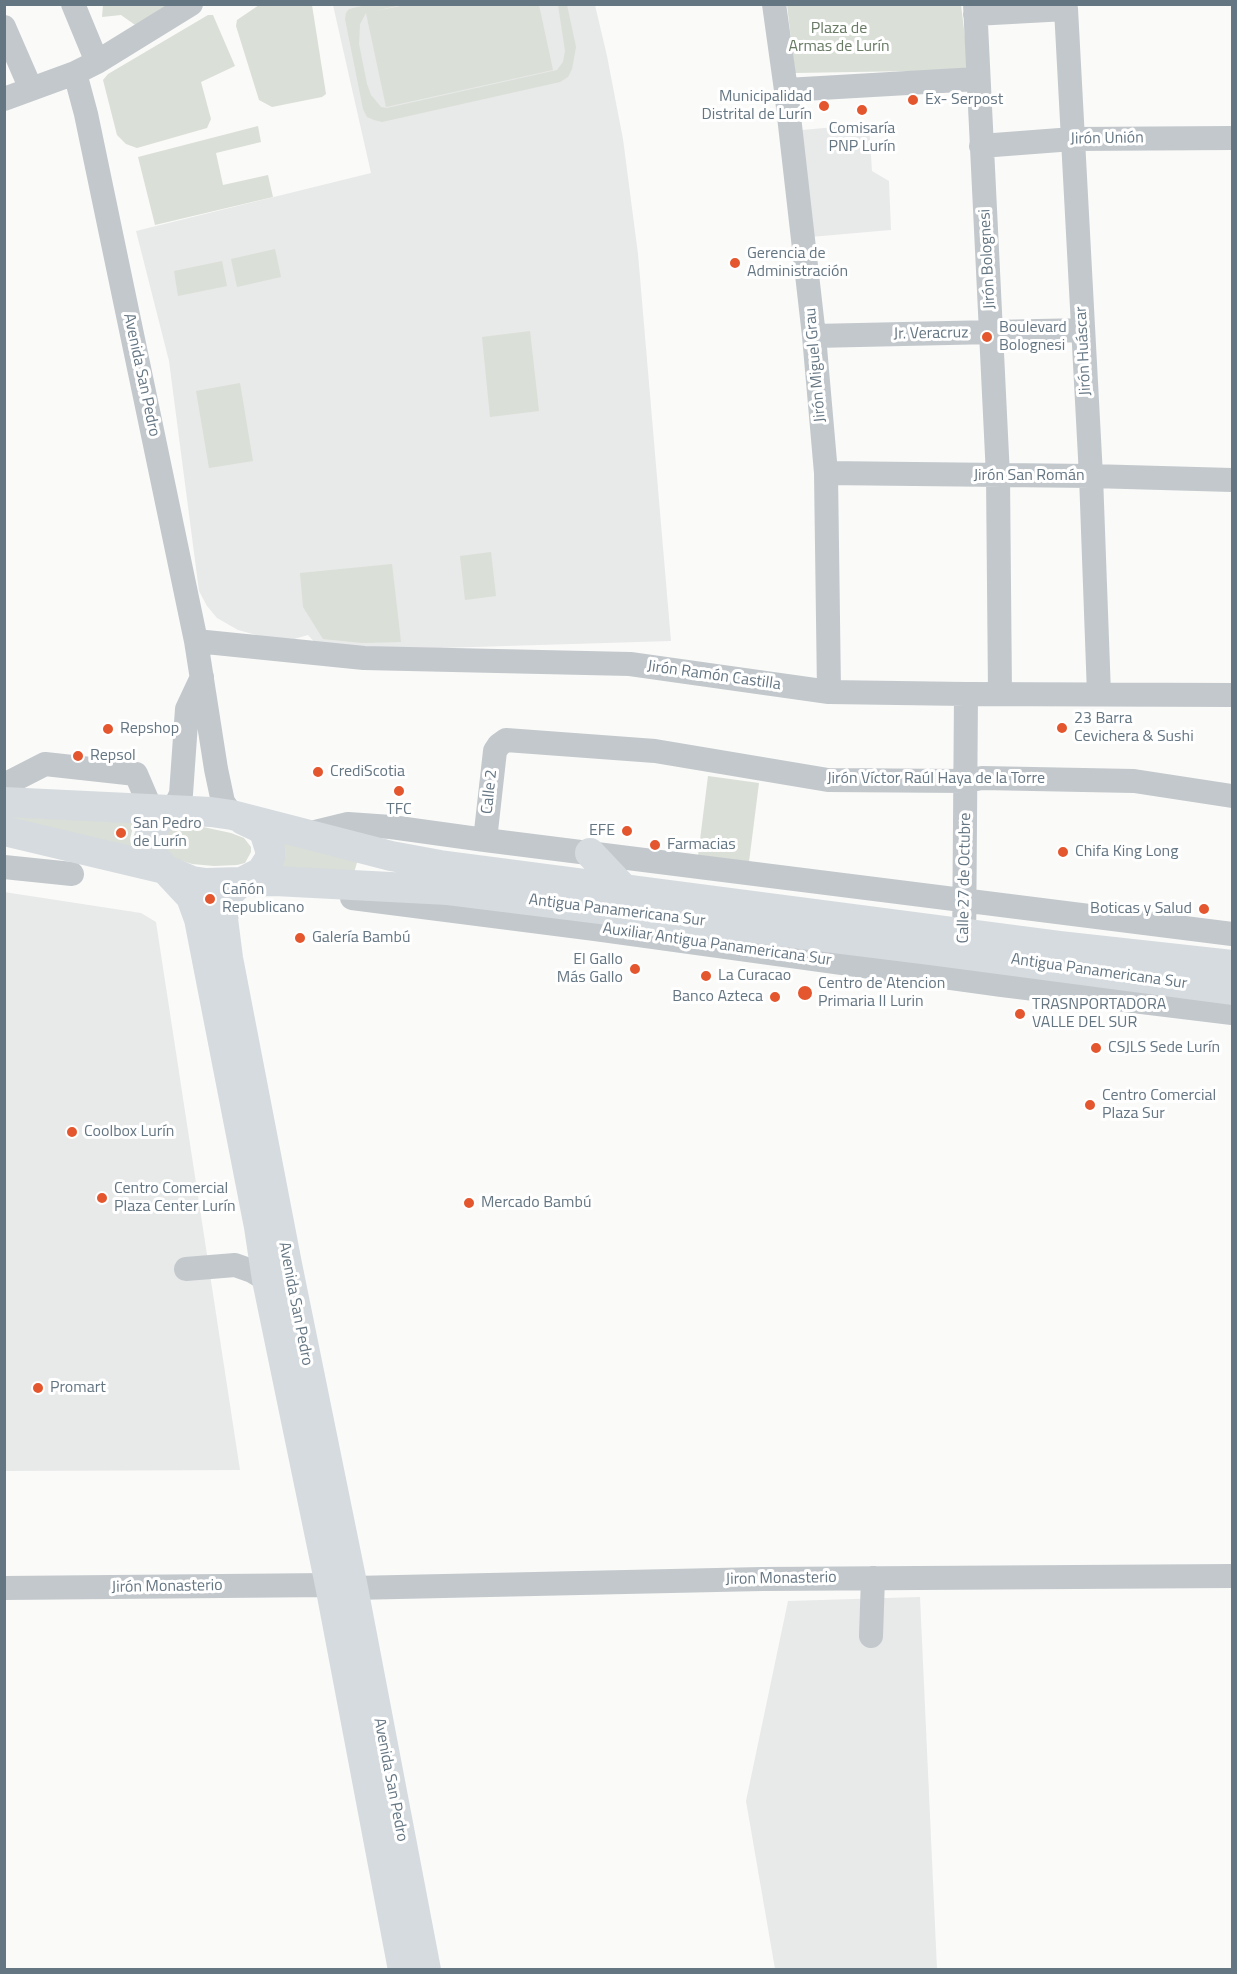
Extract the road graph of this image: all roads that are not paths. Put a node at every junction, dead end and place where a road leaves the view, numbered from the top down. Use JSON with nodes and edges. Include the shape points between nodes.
{"nodes":[{"id":1,"x":73,"y":4,"type":"edge"},
{"id":2,"x":191,"y":4,"type":"edge"},
{"id":3,"x":774,"y":4,"type":"edge"},
{"id":4,"x":975,"y":9,"type":"edge"},
{"id":5,"x":4,"y":27,"type":"edge"},
{"id":6,"x":97,"y":62,"type":"junction"},
{"id":7,"x":75,"y":73,"type":"junction"},
{"id":8,"x":977,"y":79,"type":"junction"},
{"id":9,"x":31,"y":89,"type":"junction"},
{"id":10,"x":786,"y":90,"type":"junction"},
{"id":11,"x":4,"y":99,"type":"edge"},
{"id":12,"x":1233,"y":138,"type":"edge"},
{"id":13,"x":1073,"y":139,"type":"junction"},
{"id":14,"x":981,"y":146,"type":"junction"},
{"id":15,"x":1083,"y":330,"type":"junction"},
{"id":16,"x":992,"y":332,"type":"junction"},
{"id":17,"x":814,"y":336,"type":"junction"},
{"id":18,"x":826,"y":473,"type":"junction"},
{"id":19,"x":998,"y":476,"type":"junction"},
{"id":20,"x":1091,"y":476,"type":"junction"},
{"id":21,"x":1233,"y":480,"type":"edge"},
{"id":22,"x":196,"y":641,"type":"junction"},
{"id":23,"x":202,"y":677,"type":"junction"},
{"id":24,"x":829,"y":692,"type":"junction"},
{"id":25,"x":966,"y":694,"type":"junction"},
{"id":26,"x":1000,"y":694,"type":"junction"},
{"id":27,"x":1099,"y":694,"type":"junction"},
{"id":28,"x":1233,"y":695,"type":"edge"},
{"id":29,"x":499,"y":745,"type":"joint"},
{"id":30,"x":966,"y":781,"type":"junction"},
{"id":31,"x":6,"y":787,"type":"edge"},
{"id":32,"x":1233,"y":796,"type":"edge"},
{"id":33,"x":159,"y":810,"type":"junction"},
{"id":34,"x":232,"y":815,"type":"junction"},
{"id":35,"x":4,"y":831,"type":"edge"},
{"id":36,"x":307,"y":834,"type":"junction"},
{"id":37,"x":485,"y":840,"type":"junction"},
{"id":38,"x":590,"y":853,"type":"junction"},
{"id":39,"x":4,"y":867,"type":"edge"},
{"id":40,"x":164,"y":869,"type":"junction"},
{"id":41,"x":72,"y":874,"type":"dead end"},
{"id":42,"x":275,"y":881,"type":"junction"},
{"id":43,"x":240,"y":883,"type":"junction"},
{"id":44,"x":625,"y":890,"type":"junction"},
{"id":45,"x":965,"y":900,"type":"junction"},
{"id":46,"x":1233,"y":934,"type":"edge"},
{"id":47,"x":965,"y":943,"type":"junction"},
{"id":48,"x":1233,"y":965,"type":"edge"},
{"id":49,"x":1233,"y":990,"type":"edge"},
{"id":50,"x":1233,"y":1013,"type":"edge"},
{"id":51,"x":259,"y":1227,"type":"junction"},
{"id":52,"x":235,"y":1265,"type":"junction"},
{"id":53,"x":186,"y":1269,"type":"dead end"},
{"id":54,"x":267,"y":1280,"type":"junction"},
{"id":55,"x":1233,"y":1576,"type":"edge"},
{"id":56,"x":873,"y":1578,"type":"junction"},
{"id":57,"x":341,"y":1587,"type":"junction"},
{"id":58,"x":4,"y":1588,"type":"edge"},
{"id":59,"x":872,"y":1636,"type":"dead end"},
{"id":60,"x":403,"y":1970,"type":"edge"},
{"id":61,"x":426,"y":1970,"type":"edge"}],
"edges":[{"from":1,"to":6,"type":"street"},
{"from":2,"to":6,"type":"street"},
{"from":3,"to":10,"type":"street","name":"Jirón Miguel Grau"},
{"from":4,"to":8,"type":"street","name":"Jirón Bolognesi"},
{"from":4,"to":13,"type":"street","name":"Jirón Huáscar","via":[[1066,9]]},
{"from":5,"to":9,"type":"street"},
{"from":6,"to":7,"type":"street"},
{"from":7,"to":9,"type":"street"},
{"from":7,"to":22,"type":"street","name":"Avenida San Pedro"},
{"from":8,"to":10,"type":"street"},
{"from":8,"to":14,"type":"street","name":"Jirón Bolognesi"},
{"from":9,"to":11,"type":"street"},
{"from":10,"to":17,"type":"street","name":"Jirón Miguel Grau"},
{"from":12,"to":13,"type":"street","name":"Jirón Unión"},
{"from":13,"to":14,"type":"street","name":"Jirón Unión"},
{"from":13,"to":15,"type":"street","name":"Jirón Huáscar"},
{"from":14,"to":16,"type":"street","name":"Jirón Bolognesi"},
{"from":15,"to":16,"type":"street","name":"Jr. Veracruz"},
{"from":15,"to":20,"type":"street","name":"Jirón Huáscar"},
{"from":16,"to":17,"type":"street","name":"Jr. Veracruz"},
{"from":16,"to":19,"type":"street","name":"Jirón Bolognesi"},
{"from":17,"to":18,"type":"street","name":"Jirón Miguel Grau"},
{"from":18,"to":19,"type":"street","name":"Jirón San Román"},
{"from":18,"to":24,"type":"street","name":"Jirón Miguel Grau"},
{"from":19,"to":20,"type":"street","name":"Jirón San Román"},
{"from":19,"to":26,"type":"street","name":"Jirón Bolognesi"},
{"from":20,"to":21,"type":"street","name":"Jirón San Román"},
{"from":20,"to":27,"type":"street","name":"Jirón Huáscar"},
{"from":22,"to":23,"type":"street","name":"Avenida San Pedro"},
{"from":22,"to":24,"type":"street","name":"Jirón Ramón Castilla","via":[[364,658],[630,664]]},
{"from":23,"to":33,"type":"street","name":"Avenida San Pedro","via":[[187,709],[181,794],[176,804]]},
{"from":23,"to":34,"type":"street","name":"Avenida San Pedro","via":[[216,770],[223,802]]},
{"from":24,"to":25,"type":"street","name":"Jirón Ramón Castilla"},
{"from":25,"to":26,"type":"street","name":"Jirón Ramón Castilla"},
{"from":25,"to":30,"type":"street","name":"Calle 27 de Octubre"},
{"from":26,"to":27,"type":"street","name":"Jirón Ramón Castilla"},
{"from":27,"to":28,"type":"street","name":"Jirón Ramón Castilla"},
{"from":29,"to":30,"type":"street","name":"Jirón Víctor Raúl Haya de la Torre","via":[[506,740],[656,751],[828,780]]},
{"from":29,"to":37,"type":"street","name":"Calle 2","via":[[495,751]]},
{"from":30,"to":32,"type":"street","name":"Jirón Víctor Raúl Haya de la Torre","via":[[1134,781]]},
{"from":30,"to":45,"type":"street","name":"Calle 27 de Octubre"},
{"from":31,"to":33,"type":"main road","name":"Antigua Panamericana Sur"},
{"from":31,"to":33,"type":"street","via":[[45,764],[135,774]]},
{"from":33,"to":34,"type":"main road","name":"Antigua Panamericana Sur"},
{"from":33,"to":40,"type":"main road","name":"Avenida San Pedro","via":[[148,840],[150,853]]},
{"from":34,"to":36,"type":"main road","name":"Antigua Panamericana Sur"},
{"from":34,"to":43,"type":"main road","name":"Avenida San Pedro","via":[[260,828],[270,850],[267,865]]},
{"from":35,"to":40,"type":"main road","name":"Antigua Panamericana Sur"},
{"from":36,"to":37,"type":"street","via":[[348,824],[391,826]]},
{"from":36,"to":44,"type":"main road","name":"Antigua Panamericana Sur","via":[[440,865]]},
{"from":37,"to":38,"type":"street"},
{"from":38,"to":44,"type":"main road"},
{"from":38,"to":45,"type":"street"},
{"from":39,"to":41,"type":"street"},
{"from":40,"to":43,"type":"main road","name":"Antigua Panamericana Sur","via":[[192,881]]},
{"from":40,"to":51,"type":"main road","name":"Avenida San Pedro","via":[[191,897],[199,919]]},
{"from":42,"to":43,"type":"main road","name":"Antigua Panamericana Sur"},
{"from":42,"to":47,"type":"main road","name":"Antigua Panamericana Sur","via":[[448,890]]},
{"from":42,"to":50,"type":"street","name":"Auxiliar Antigua Panamericana Sur","via":[[295,892]]},
{"from":43,"to":57,"type":"main road","name":"Avenida San Pedro","via":[[231,891],[225,909],[228,958],[290,1276]]},
{"from":44,"to":47,"type":"main road","name":"Antigua Panamericana Sur"},
{"from":45,"to":46,"type":"street"},
{"from":45,"to":47,"type":"street","name":"Calle 27 de Octubre"},
{"from":47,"to":48,"type":"main road","name":"Antigua Panamericana Sur","via":[[1061,946]]},
{"from":47,"to":49,"type":"main road","name":"Antigua Panamericana Sur"},
{"from":51,"to":52,"type":"street","via":[[249,1251]]},
{"from":51,"to":54,"type":"main road","name":"Avenida San Pedro"},
{"from":52,"to":53,"type":"street"},
{"from":52,"to":54,"type":"street"},
{"from":54,"to":57,"type":"main road","name":"Avenida San Pedro"},
{"from":55,"to":56,"type":"street","name":"Jiron Monasterio"},
{"from":56,"to":57,"type":"street","name":"Jiron Monasterio"},
{"from":56,"to":59,"type":"street"},
{"from":57,"to":58,"type":"street","name":"Jirón Monasterio"},
{"from":57,"to":60,"type":"main road","name":"Avenida San Pedro"},
{"from":57,"to":61,"type":"main road","name":"Avenida San Pedro"}]}
